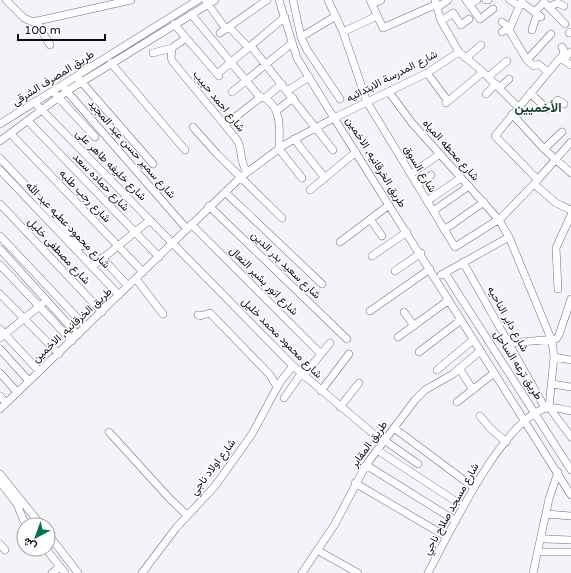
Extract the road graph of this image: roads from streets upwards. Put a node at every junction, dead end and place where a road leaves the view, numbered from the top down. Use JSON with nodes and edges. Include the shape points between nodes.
{"nodes":[{"id":1,"x":6,"y":0,"type":"edge"},
{"id":2,"x":131,"y":0,"type":"edge"},
{"id":3,"x":198,"y":0,"type":"edge"},
{"id":4,"x":215,"y":0,"type":"edge"},
{"id":5,"x":267,"y":0,"type":"edge"},
{"id":6,"x":279,"y":0,"type":"edge"},
{"id":7,"x":293,"y":0,"type":"edge"},
{"id":8,"x":328,"y":0,"type":"edge"},
{"id":9,"x":381,"y":0,"type":"edge"},
{"id":10,"x":448,"y":0,"type":"edge"},
{"id":11,"x":478,"y":0,"type":"edge"},
{"id":12,"x":510,"y":0,"type":"edge"},
{"id":13,"x":206,"y":2,"type":"edge"},
{"id":14,"x":371,"y":2,"type":"edge"},
{"id":15,"x":468,"y":2,"type":"edge"},
{"id":16,"x":520,"y":3,"type":"edge"},
{"id":17,"x":437,"y":4,"type":"edge"},
{"id":18,"x":564,"y":6,"type":"dead end"},
{"id":19,"x":548,"y":7,"type":"junction"},
{"id":20,"x":493,"y":9,"type":"dead end"},
{"id":21,"x":191,"y":14,"type":"junction"},
{"id":22,"x":538,"y":14,"type":"junction"},
{"id":23,"x":336,"y":16,"type":"junction"},
{"id":24,"x":377,"y":16,"type":"junction"},
{"id":25,"x":285,"y":17,"type":"junction"},
{"id":26,"x":469,"y":19,"type":"dead end"},
{"id":27,"x":36,"y":21,"type":"junction"},
{"id":28,"x":440,"y":21,"type":"junction"},
{"id":29,"x":502,"y":22,"type":"dead end"},
{"id":30,"x":174,"y":24,"type":"junction"},
{"id":31,"x":565,"y":24,"type":"dead end"},
{"id":32,"x":509,"y":27,"type":"junction"},
{"id":33,"x":225,"y":29,"type":"junction"},
{"id":34,"x":532,"y":30,"type":"dead end"},
{"id":35,"x":343,"y":32,"type":"junction"},
{"id":36,"x":502,"y":32,"type":"dead end"},
{"id":37,"x":551,"y":34,"type":"dead end"},
{"id":38,"x":302,"y":37,"type":"junction"},
{"id":39,"x":186,"y":38,"type":"junction"},
{"id":40,"x":50,"y":44,"type":"dead end"},
{"id":41,"x":292,"y":44,"type":"junction"},
{"id":42,"x":481,"y":45,"type":"dead end"},
{"id":43,"x":250,"y":47,"type":"junction"},
{"id":44,"x":562,"y":47,"type":"dead end"},
{"id":45,"x":172,"y":48,"type":"junction"},
{"id":46,"x":459,"y":52,"type":"junction"},
{"id":47,"x":571,"y":52,"type":"edge"},
{"id":48,"x":153,"y":53,"type":"dead end"},
{"id":49,"x":466,"y":58,"type":"junction"},
{"id":50,"x":562,"y":58,"type":"junction"},
{"id":51,"x":528,"y":60,"type":"junction"},
{"id":52,"x":507,"y":61,"type":"dead end"},
{"id":53,"x":111,"y":63,"type":"junction"},
{"id":54,"x":231,"y":63,"type":"junction"},
{"id":55,"x":266,"y":64,"type":"junction"},
{"id":56,"x":571,"y":65,"type":"edge"},
{"id":57,"x":548,"y":72,"type":"junction"},
{"id":58,"x":427,"y":73,"type":"junction"},
{"id":59,"x":486,"y":74,"type":"junction"},
{"id":60,"x":76,"y":76,"type":"junction"},
{"id":61,"x":308,"y":77,"type":"junction"},
{"id":62,"x":509,"y":78,"type":"dead end"},
{"id":63,"x":246,"y":81,"type":"junction"},
{"id":64,"x":82,"y":82,"type":"junction"},
{"id":65,"x":282,"y":84,"type":"junction"},
{"id":66,"x":62,"y":85,"type":"junction"},
{"id":67,"x":497,"y":86,"type":"junction"},
{"id":68,"x":53,"y":91,"type":"junction"},
{"id":69,"x":67,"y":91,"type":"junction"},
{"id":70,"x":287,"y":91,"type":"junction"},
{"id":71,"x":232,"y":92,"type":"dead end"},
{"id":72,"x":389,"y":92,"type":"junction"},
{"id":73,"x":530,"y":93,"type":"junction"},
{"id":74,"x":486,"y":94,"type":"dead end"},
{"id":75,"x":59,"y":97,"type":"junction"},
{"id":76,"x":263,"y":98,"type":"junction"},
{"id":77,"x":293,"y":98,"type":"junction"},
{"id":78,"x":340,"y":99,"type":"dead end"},
{"id":79,"x":34,"y":102,"type":"junction"},
{"id":80,"x":367,"y":102,"type":"junction"},
{"id":81,"x":564,"y":104,"type":"dead end"},
{"id":82,"x":518,"y":107,"type":"junction"},
{"id":83,"x":42,"y":110,"type":"junction"},
{"id":84,"x":276,"y":111,"type":"junction"},
{"id":85,"x":512,"y":114,"type":"junction"},
{"id":86,"x":334,"y":118,"type":"junction"},
{"id":87,"x":28,"y":121,"type":"junction"},
{"id":88,"x":0,"y":124,"type":"edge"},
{"id":89,"x":225,"y":125,"type":"junction"},
{"id":90,"x":194,"y":126,"type":"dead end"},
{"id":91,"x":317,"y":127,"type":"junction"},
{"id":92,"x":562,"y":132,"type":"dead end"},
{"id":93,"x":11,"y":134,"type":"junction"},
{"id":94,"x":95,"y":137,"type":"dead end"},
{"id":95,"x":294,"y":139,"type":"junction"},
{"id":96,"x":0,"y":141,"type":"edge"},
{"id":97,"x":571,"y":142,"type":"edge"},
{"id":98,"x":278,"y":148,"type":"junction"},
{"id":99,"x":544,"y":149,"type":"junction"},
{"id":100,"x":185,"y":150,"type":"dead end"},
{"id":101,"x":333,"y":150,"type":"dead end"},
{"id":102,"x":356,"y":152,"type":"junction"},
{"id":103,"x":440,"y":154,"type":"junction"},
{"id":104,"x":0,"y":158,"type":"edge"},
{"id":105,"x":556,"y":160,"type":"junction"},
{"id":106,"x":153,"y":164,"type":"dead end"},
{"id":107,"x":0,"y":170,"type":"edge"},
{"id":108,"x":247,"y":172,"type":"junction"},
{"id":109,"x":571,"y":173,"type":"edge"},
{"id":110,"x":411,"y":174,"type":"junction"},
{"id":111,"x":431,"y":175,"type":"dead end"},
{"id":112,"x":241,"y":177,"type":"junction"},
{"id":113,"x":302,"y":178,"type":"dead end"},
{"id":114,"x":325,"y":178,"type":"junction"},
{"id":115,"x":461,"y":178,"type":"junction"},
{"id":116,"x":536,"y":182,"type":"junction"},
{"id":117,"x":417,"y":185,"type":"junction"},
{"id":118,"x":469,"y":186,"type":"junction"},
{"id":119,"x":310,"y":190,"type":"dead end"},
{"id":120,"x":225,"y":192,"type":"junction"},
{"id":121,"x":427,"y":201,"type":"junction"},
{"id":122,"x":484,"y":202,"type":"junction"},
{"id":123,"x":0,"y":204,"type":"edge"},
{"id":124,"x":389,"y":205,"type":"junction"},
{"id":125,"x":209,"y":206,"type":"junction"},
{"id":126,"x":571,"y":210,"type":"edge"},
{"id":127,"x":433,"y":211,"type":"junction"},
{"id":128,"x":571,"y":215,"type":"edge"},
{"id":129,"x":282,"y":218,"type":"dead end"},
{"id":130,"x":370,"y":219,"type":"junction"},
{"id":131,"x":150,"y":220,"type":"junction"},
{"id":132,"x":499,"y":220,"type":"junction"},
{"id":133,"x":189,"y":226,"type":"junction"},
{"id":134,"x":444,"y":230,"type":"junction"},
{"id":135,"x":134,"y":232,"type":"junction"},
{"id":136,"x":407,"y":232,"type":"junction"},
{"id":137,"x":0,"y":236,"type":"edge"},
{"id":138,"x":382,"y":236,"type":"dead end"},
{"id":139,"x":509,"y":237,"type":"junction"},
{"id":140,"x":340,"y":242,"type":"dead end"},
{"id":141,"x":172,"y":243,"type":"junction"},
{"id":142,"x":82,"y":246,"type":"dead end"},
{"id":143,"x":118,"y":246,"type":"junction"},
{"id":144,"x":0,"y":249,"type":"edge"},
{"id":145,"x":420,"y":253,"type":"junction"},
{"id":146,"x":372,"y":256,"type":"dead end"},
{"id":147,"x":159,"y":257,"type":"junction"},
{"id":148,"x":102,"y":258,"type":"junction"},
{"id":149,"x":463,"y":262,"type":"junction"},
{"id":150,"x":0,"y":265,"type":"edge"},
{"id":151,"x":92,"y":267,"type":"junction"},
{"id":152,"x":430,"y":268,"type":"junction"},
{"id":153,"x":395,"y":271,"type":"dead end"},
{"id":154,"x":143,"y":272,"type":"junction"},
{"id":155,"x":444,"y":273,"type":"junction"},
{"id":156,"x":436,"y":278,"type":"junction"},
{"id":157,"x":136,"y":279,"type":"junction"},
{"id":158,"x":322,"y":284,"type":"dead end"},
{"id":159,"x":128,"y":286,"type":"junction"},
{"id":160,"x":558,"y":289,"type":"dead end"},
{"id":161,"x":0,"y":294,"type":"edge"},
{"id":162,"x":53,"y":294,"type":"junction"},
{"id":163,"x":119,"y":295,"type":"junction"},
{"id":164,"x":571,"y":299,"type":"edge"},
{"id":165,"x":46,"y":300,"type":"junction"},
{"id":166,"x":449,"y":300,"type":"junction"},
{"id":167,"x":38,"y":306,"type":"junction"},
{"id":168,"x":370,"y":311,"type":"dead end"},
{"id":169,"x":102,"y":312,"type":"junction"},
{"id":170,"x":404,"y":312,"type":"dead end"},
{"id":171,"x":163,"y":314,"type":"dead end"},
{"id":172,"x":198,"y":315,"type":"dead end"},
{"id":173,"x":24,"y":319,"type":"junction"},
{"id":174,"x":462,"y":320,"type":"junction"},
{"id":175,"x":414,"y":326,"type":"junction"},
{"id":176,"x":86,"y":327,"type":"junction"},
{"id":177,"x":2,"y":333,"type":"edge"},
{"id":178,"x":78,"y":335,"type":"junction"},
{"id":179,"x":398,"y":337,"type":"dead end"},
{"id":180,"x":347,"y":339,"type":"dead end"},
{"id":181,"x":473,"y":340,"type":"junction"},
{"id":182,"x":552,"y":340,"type":"junction"},
{"id":183,"x":72,"y":341,"type":"junction"},
{"id":184,"x":330,"y":342,"type":"dead end"},
{"id":185,"x":509,"y":343,"type":"junction"},
{"id":186,"x":0,"y":349,"type":"edge"},
{"id":187,"x":480,"y":351,"type":"junction"},
{"id":188,"x":419,"y":352,"type":"dead end"},
{"id":189,"x":59,"y":354,"type":"junction"},
{"id":190,"x":321,"y":354,"type":"junction"},
{"id":191,"x":349,"y":354,"type":"dead end"},
{"id":192,"x":554,"y":357,"type":"junction"},
{"id":193,"x":571,"y":360,"type":"edge"},
{"id":194,"x":293,"y":366,"type":"junction"},
{"id":195,"x":459,"y":368,"type":"junction"},
{"id":196,"x":437,"y":370,"type":"dead end"},
{"id":197,"x":39,"y":371,"type":"junction"},
{"id":198,"x":0,"y":373,"type":"edge"},
{"id":199,"x":494,"y":373,"type":"junction"},
{"id":200,"x":302,"y":375,"type":"junction"},
{"id":201,"x":29,"y":381,"type":"junction"},
{"id":202,"x":359,"y":383,"type":"dead end"},
{"id":203,"x":552,"y":384,"type":"junction"},
{"id":204,"x":277,"y":387,"type":"junction"},
{"id":205,"x":571,"y":387,"type":"edge"},
{"id":206,"x":473,"y":390,"type":"junction"},
{"id":207,"x":321,"y":391,"type":"junction"},
{"id":208,"x":17,"y":392,"type":"junction"},
{"id":209,"x":0,"y":396,"type":"edge"},
{"id":210,"x":284,"y":398,"type":"dead end"},
{"id":211,"x":457,"y":402,"type":"dead end"},
{"id":212,"x":6,"y":403,"type":"junction"},
{"id":213,"x":340,"y":407,"type":"junction"},
{"id":214,"x":547,"y":408,"type":"junction"},
{"id":215,"x":0,"y":409,"type":"edge"},
{"id":216,"x":571,"y":411,"type":"edge"},
{"id":217,"x":536,"y":413,"type":"junction"},
{"id":218,"x":480,"y":416,"type":"dead end"},
{"id":219,"x":524,"y":420,"type":"junction"},
{"id":220,"x":394,"y":428,"type":"junction"},
{"id":221,"x":109,"y":432,"type":"dead end"},
{"id":222,"x":571,"y":437,"type":"edge"},
{"id":223,"x":383,"y":441,"type":"junction"},
{"id":224,"x":506,"y":442,"type":"junction"},
{"id":225,"x":377,"y":450,"type":"junction"},
{"id":226,"x":418,"y":464,"type":"dead end"},
{"id":227,"x":366,"y":465,"type":"junction"},
{"id":228,"x":571,"y":470,"type":"edge"},
{"id":229,"x":558,"y":472,"type":"junction"},
{"id":230,"x":0,"y":474,"type":"edge"},
{"id":231,"x":0,"y":482,"type":"edge"},
{"id":232,"x":355,"y":483,"type":"junction"},
{"id":233,"x":473,"y":487,"type":"junction"},
{"id":234,"x":571,"y":495,"type":"edge"},
{"id":235,"x":463,"y":506,"type":"junction"},
{"id":236,"x":546,"y":514,"type":"junction"},
{"id":237,"x":187,"y":515,"type":"junction"},
{"id":238,"x":571,"y":516,"type":"edge"},
{"id":239,"x":22,"y":517,"type":"edge"},
{"id":240,"x":35,"y":517,"type":"edge"},
{"id":241,"x":456,"y":521,"type":"junction"},
{"id":242,"x":544,"y":524,"type":"junction"},
{"id":243,"x":447,"y":536,"type":"junction"},
{"id":244,"x":545,"y":539,"type":"junction"},
{"id":245,"x":571,"y":540,"type":"edge"},
{"id":246,"x":0,"y":544,"type":"edge"},
{"id":247,"x":56,"y":544,"type":"edge"},
{"id":248,"x":5,"y":550,"type":"dead end"},
{"id":249,"x":317,"y":550,"type":"junction"},
{"id":250,"x":543,"y":552,"type":"junction"},
{"id":251,"x":571,"y":552,"type":"edge"},
{"id":252,"x":52,"y":557,"type":"edge"},
{"id":253,"x":60,"y":567,"type":"junction"},
{"id":254,"x":52,"y":573,"type":"edge"},
{"id":255,"x":65,"y":573,"type":"edge"},
{"id":256,"x":78,"y":573,"type":"edge"},
{"id":257,"x":142,"y":573,"type":"edge"},
{"id":258,"x":302,"y":573,"type":"edge"},
{"id":259,"x":358,"y":573,"type":"edge"},
{"id":260,"x":428,"y":573,"type":"edge"},
{"id":261,"x":533,"y":573,"type":"edge"},
{"id":262,"x":538,"y":573,"type":"edge"}],
"edges":[{"from":1,"to":27,"type":"street","via":[[26,20]]},
{"from":2,"to":27,"type":"street"},
{"from":3,"to":60,"type":"street","name":"طريق المصرف الشرقى"},
{"from":4,"to":13,"type":"street","name":"طريق المصرف الشرقى"},
{"from":5,"to":33,"type":"street"},
{"from":6,"to":25,"type":"street"},
{"from":7,"to":38,"type":"street"},
{"from":8,"to":23,"type":"street","name":"شارع السوق"},
{"from":9,"to":14,"type":"street"},
{"from":10,"to":17,"type":"street"},
{"from":11,"to":15,"type":"street"},
{"from":12,"to":16,"type":"street"},
{"from":13,"to":21,"type":"street","name":"طريق المصرف الشرقى"},
{"from":13,"to":33,"type":"street"},
{"from":14,"to":24,"type":"street"},
{"from":15,"to":20,"type":"street","via":[[480,19]]},
{"from":16,"to":22,"type":"street"},
{"from":16,"to":32,"type":"street"},
{"from":17,"to":24,"type":"street","via":[[384,28]]},
{"from":17,"to":28,"type":"street"},
{"from":18,"to":19,"type":"street","via":[[558,3]]},
{"from":19,"to":22,"type":"street","via":[[543,2]]},
{"from":19,"to":31,"type":"street"},
{"from":21,"to":30,"type":"street","name":"طريق المصرف الشرقى"},
{"from":21,"to":54,"type":"street"},
{"from":22,"to":34,"type":"street"},
{"from":23,"to":35,"type":"street","name":"شارع السوق"},
{"from":23,"to":38,"type":"street"},
{"from":24,"to":35,"type":"street"},
{"from":25,"to":41,"type":"street"},
{"from":25,"to":43,"type":"street"},
{"from":26,"to":28,"type":"street","via":[[461,25],[453,13]]},
{"from":27,"to":40,"type":"street"},
{"from":28,"to":46,"type":"street"},
{"from":29,"to":32,"type":"street"},
{"from":30,"to":39,"type":"street"},
{"from":30,"to":53,"type":"street","name":"طريق المصرف الشرقى"},
{"from":32,"to":36,"type":"street"},
{"from":32,"to":51,"type":"street"},
{"from":33,"to":43,"type":"street"},
{"from":35,"to":80,"type":"street","name":"شارع السوق"},
{"from":37,"to":51,"type":"street"},
{"from":38,"to":78,"type":"street","via":[[307,50]]},
{"from":39,"to":45,"type":"street"},
{"from":39,"to":54,"type":"street","via":[[218,75]]},
{"from":41,"to":55,"type":"street"},
{"from":41,"to":61,"type":"street"},
{"from":42,"to":49,"type":"street"},
{"from":43,"to":54,"type":"street"},
{"from":43,"to":55,"type":"street"},
{"from":44,"to":50,"type":"street"},
{"from":45,"to":48,"type":"street"},
{"from":45,"to":89,"type":"street","name":"شارع احمد حبيب","via":[[173,62]]},
{"from":46,"to":49,"type":"street"},
{"from":46,"to":58,"type":"street","name":"شارع المدرسة الابتدائيه"},
{"from":47,"to":50,"type":"street"},
{"from":49,"to":59,"type":"street"},
{"from":50,"to":56,"type":"street"},
{"from":50,"to":57,"type":"street"},
{"from":51,"to":57,"type":"street","via":[[534,66],[538,64]]},
{"from":52,"to":59,"type":"street"},
{"from":53,"to":64,"type":"street","name":"طريق المصرف الشرقى"},
{"from":53,"to":100,"type":"street"},
{"from":54,"to":63,"type":"street"},
{"from":55,"to":63,"type":"street"},
{"from":55,"to":65,"type":"street"},
{"from":57,"to":73,"type":"street"},
{"from":58,"to":59,"type":"street","via":[[447,102]]},
{"from":58,"to":72,"type":"street","name":"شارع المدرسة الابتدائيه"},
{"from":59,"to":67,"type":"street"},
{"from":60,"to":64,"type":"street"},
{"from":60,"to":66,"type":"street","name":"طريق المصرف الشرقى"},
{"from":61,"to":70,"type":"street"},
{"from":61,"to":86,"type":"street"},
{"from":62,"to":67,"type":"street"},
{"from":63,"to":71,"type":"street"},
{"from":63,"to":76,"type":"street"},
{"from":64,"to":69,"type":"street","name":"طريق المصرف الشرقى"},
{"from":64,"to":106,"type":"street"},
{"from":65,"to":70,"type":"street"},
{"from":65,"to":76,"type":"street"},
{"from":66,"to":68,"type":"street","name":"طريق المصرف الشرقى"},
{"from":66,"to":69,"type":"street","name":"شارع سمير حسن عبد المجيد"},
{"from":67,"to":74,"type":"street"},
{"from":67,"to":82,"type":"street"},
{"from":68,"to":75,"type":"street"},
{"from":68,"to":79,"type":"street","name":"طريق المصرف الشرقى"},
{"from":69,"to":75,"type":"street","name":"طريق المصرف الشرقى"},
{"from":69,"to":133,"type":"street","name":"شارع سمير حسن عبد المجيد"},
{"from":70,"to":77,"type":"street"},
{"from":72,"to":80,"type":"street","name":"شارع المدرسة الابتدائيه"},
{"from":72,"to":103,"type":"street","name":"شارع محطه المياه"},
{"from":73,"to":81,"type":"street","via":[[547,109],[558,100]]},
{"from":73,"to":82,"type":"street"},
{"from":75,"to":83,"type":"street","name":"طريق المصرف الشرقى"},
{"from":75,"to":94,"type":"street"},
{"from":76,"to":84,"type":"street"},
{"from":76,"to":89,"type":"street"},
{"from":77,"to":84,"type":"street"},
{"from":77,"to":91,"type":"street"},
{"from":79,"to":83,"type":"street","name":"شارع خليفه طاهر على"},
{"from":79,"to":88,"type":"street","name":"طريق المصرف الشرقى"},
{"from":80,"to":86,"type":"street","name":"شارع المدرسة الابتدائيه"},
{"from":80,"to":110,"type":"street","name":"شارع السوق"},
{"from":82,"to":85,"type":"street"},
{"from":83,"to":87,"type":"street","name":"طريق المصرف الشرقى"},
{"from":83,"to":131,"type":"street","name":"شارع خليفه طاهر على"},
{"from":84,"to":98,"type":"street","via":[[280,122]]},
{"from":85,"to":99,"type":"street"},
{"from":85,"to":116,"type":"street","via":[[495,136]]},
{"from":86,"to":91,"type":"street","name":"طريق الخرقانيه, الاخمين"},
{"from":86,"to":102,"type":"street","name":"طريق الخرقانيه, الاخمين"},
{"from":87,"to":93,"type":"street","name":"طريق المصرف الشرقى"},
{"from":87,"to":135,"type":"street","name":"شارع حماده سعد"},
{"from":89,"to":108,"type":"street","name":"شارع احمد حبيب","via":[[239,143],[242,162]]},
{"from":90,"to":112,"type":"street","via":[[217,154]]},
{"from":91,"to":95,"type":"street","name":"طريق الخرقانيه, الاخمين"},
{"from":91,"to":101,"type":"street"},
{"from":92,"to":99,"type":"street"},
{"from":93,"to":96,"type":"street","name":"طريق المصرف الشرقى"},
{"from":93,"to":143,"type":"street","name":"شارع رجب طلبه"},
{"from":95,"to":98,"type":"street","name":"طريق الخرقانيه, الاخمين"},
{"from":95,"to":114,"type":"street"},
{"from":97,"to":105,"type":"street"},
{"from":98,"to":108,"type":"street","name":"طريق الخرقانيه, الاخمين"},
{"from":98,"to":113,"type":"street"},
{"from":99,"to":105,"type":"street"},
{"from":102,"to":114,"type":"street"},
{"from":102,"to":124,"type":"street","name":"طريق الخرقانيه, الاخمين"},
{"from":103,"to":110,"type":"street"},
{"from":103,"to":115,"type":"street","name":"شارع محطه المياه"},
{"from":104,"to":142,"type":"street"},
{"from":105,"to":109,"type":"street"},
{"from":105,"to":116,"type":"street"},
{"from":107,"to":151,"type":"street","name":"شارع محمود عطيه عبد الله"},
{"from":108,"to":112,"type":"street","name":"طريق الخرقانيه, الاخمين"},
{"from":110,"to":117,"type":"street","name":"شارع السوق"},
{"from":111,"to":117,"type":"street"},
{"from":112,"to":120,"type":"street","name":"طريق الخرقانيه, الاخمين"},
{"from":112,"to":129,"type":"street"},
{"from":114,"to":119,"type":"street"},
{"from":115,"to":118,"type":"street","name":"شارع محطه المياه"},
{"from":115,"to":121,"type":"street"},
{"from":116,"to":126,"type":"street","via":[[556,202]]},
{"from":116,"to":132,"type":"street"},
{"from":117,"to":121,"type":"street","name":"شارع السوق"},
{"from":118,"to":122,"type":"street","name":"شارع محطه المياه"},
{"from":118,"to":127,"type":"street"},
{"from":120,"to":125,"type":"street","name":"طريق الخرقانيه, الاخمين"},
{"from":120,"to":158,"type":"street"},
{"from":121,"to":127,"type":"street","name":"شارع السوق"},
{"from":122,"to":132,"type":"street","name":"شارع محطه المياه"},
{"from":122,"to":134,"type":"street"},
{"from":123,"to":169,"type":"street","name":"شارع مصطفى خليل"},
{"from":124,"to":130,"type":"street"},
{"from":124,"to":136,"type":"street","name":"طريق الخرقانيه, الاخمين"},
{"from":125,"to":133,"type":"street","name":"طريق الخرقانيه, الاخمين"},
{"from":125,"to":180,"type":"street","name":"شارع سعيد بدر الدين"},
{"from":127,"to":134,"type":"street","name":"شارع السوق"},
{"from":128,"to":160,"type":"street","via":[[556,248]]},
{"from":130,"to":138,"type":"street"},
{"from":130,"to":140,"type":"street"},
{"from":131,"to":135,"type":"street","name":"شارع مصطفى خليل"},
{"from":131,"to":141,"type":"street","name":"شارع خليفه طاهر على"},
{"from":132,"to":134,"type":"street","name":"شارع السوق","via":[[456,247]]},
{"from":132,"to":139,"type":"street","name":"شارع محطه المياه"},
{"from":133,"to":141,"type":"street","name":"طريق الخرقانيه, الاخمين"},
{"from":133,"to":190,"type":"street","name":"شارع انور بشير النعال"},
{"from":135,"to":143,"type":"street","name":"شارع مصطفى خليل"},
{"from":135,"to":147,"type":"street","name":"شارع حماده سعد"},
{"from":136,"to":145,"type":"street","name":"طريق الخرقانيه, الاخمين"},
{"from":136,"to":146,"type":"street"},
{"from":137,"to":162,"type":"street"},
{"from":139,"to":149,"type":"street"},
{"from":139,"to":182,"type":"street","name":"شارع محطه المياه"},
{"from":141,"to":147,"type":"street","name":"طريق الخرقانيه, الاخمين"},
{"from":141,"to":194,"type":"street","name":"شارع محمود محمد خليل"},
{"from":143,"to":148,"type":"street","name":"شارع مصطفى خليل"},
{"from":143,"to":154,"type":"street","name":"شارع رجب طلبه"},
{"from":144,"to":165,"type":"street"},
{"from":145,"to":152,"type":"street","name":"طريق الخرقانيه, الاخمين"},
{"from":145,"to":153,"type":"street"},
{"from":147,"to":154,"type":"street","name":"طريق الخرقانيه, الاخمين"},
{"from":148,"to":151,"type":"street","name":"شارع مصطفى خليل"},
{"from":148,"to":159,"type":"street"},
{"from":149,"to":155,"type":"street"},
{"from":149,"to":185,"type":"street","name":"شارع داير الناحيه"},
{"from":150,"to":167,"type":"street"},
{"from":151,"to":163,"type":"street","name":"شارع محمود عطيه عبد الله"},
{"from":152,"to":156,"type":"street","name":"طريق الخرقانيه, الاخمين"},
{"from":152,"to":168,"type":"street"},
{"from":154,"to":157,"type":"street","name":"طريق الخرقانيه, الاخمين"},
{"from":155,"to":156,"type":"street"},
{"from":155,"to":217,"type":"street","name":"طريق ترعه الساحل"},
{"from":156,"to":166,"type":"street","name":"طريق الخرقانيه, الاخمين"},
{"from":157,"to":159,"type":"street","name":"طريق الخرقانيه, الاخمين"},
{"from":157,"to":171,"type":"street"},
{"from":159,"to":163,"type":"street","name":"طريق الخرقانيه, الاخمين"},
{"from":161,"to":173,"type":"street"},
{"from":162,"to":165,"type":"street"},
{"from":162,"to":176,"type":"street"},
{"from":163,"to":169,"type":"street","name":"طريق الخرقانيه, الاخمين"},
{"from":164,"to":182,"type":"street","via":[[559,336]]},
{"from":165,"to":167,"type":"street"},
{"from":165,"to":178,"type":"street"},
{"from":166,"to":174,"type":"street","name":"طريق الخرقانيه, الاخمين"},
{"from":166,"to":175,"type":"street"},
{"from":167,"to":173,"type":"street"},
{"from":167,"to":183,"type":"street"},
{"from":169,"to":176,"type":"street","name":"طريق الخرقانيه, الاخمين"},
{"from":170,"to":175,"type":"street"},
{"from":172,"to":204,"type":"street","via":[[210,313],[270,375]]},
{"from":173,"to":177,"type":"street"},
{"from":173,"to":189,"type":"street"},
{"from":174,"to":181,"type":"street","name":"طريق الخرقانيه, الاخمين"},
{"from":174,"to":188,"type":"street"},
{"from":175,"to":179,"type":"street"},
{"from":176,"to":178,"type":"street","name":"طريق الخرقانيه, الاخمين"},
{"from":177,"to":197,"type":"street"},
{"from":178,"to":183,"type":"street","name":"طريق الخرقانيه, الاخمين"},
{"from":181,"to":187,"type":"street","name":"طريق الخرقانيه, الاخمين"},
{"from":181,"to":196,"type":"street"},
{"from":182,"to":185,"type":"street"},
{"from":182,"to":192,"type":"street","name":"شارع محطه المياه"},
{"from":183,"to":189,"type":"street","name":"طريق الخرقانيه, الاخمين"},
{"from":184,"to":190,"type":"street"},
{"from":185,"to":214,"type":"street","name":"شارع داير الناحيه"},
{"from":186,"to":201,"type":"street"},
{"from":187,"to":195,"type":"street","name":"طريق المقابر"},
{"from":187,"to":199,"type":"street","name":"طريق الخرقانيه, الاخمين"},
{"from":189,"to":197,"type":"street","name":"طريق الخرقانيه, الاخمين"},
{"from":190,"to":200,"type":"street"},
{"from":191,"to":207,"type":"street"},
{"from":192,"to":193,"type":"street"},
{"from":192,"to":203,"type":"street","name":"شارع محطه المياه"},
{"from":194,"to":200,"type":"street","name":"شارع محمود محمد خليل"},
{"from":194,"to":204,"type":"street","name":"شارع اولاد ناجي"},
{"from":195,"to":206,"type":"street"},
{"from":195,"to":220,"type":"street","name":"طريق المقابر","via":[[420,395]]},
{"from":197,"to":201,"type":"street","name":"طريق الخرقانيه, الاخمين"},
{"from":198,"to":208,"type":"street"},
{"from":199,"to":206,"type":"street"},
{"from":199,"to":219,"type":"street","name":"طريق الخرقانيه, الاخمين"},
{"from":200,"to":207,"type":"street","name":"شارع محمود محمد خليل"},
{"from":200,"to":210,"type":"street"},
{"from":201,"to":208,"type":"street","name":"طريق الخرقانيه, الاخمين"},
{"from":202,"to":213,"type":"street"},
{"from":203,"to":205,"type":"street"},
{"from":203,"to":214,"type":"street","name":"شارع محطه المياه"},
{"from":204,"to":237,"type":"street","name":"شارع اولاد ناجي","via":[[252,434],[228,469],[216,486]]},
{"from":206,"to":211,"type":"street"},
{"from":207,"to":213,"type":"street","name":"شارع محمود محمد خليل"},
{"from":208,"to":212,"type":"street","name":"طريق الخرقانيه, الاخمين"},
{"from":209,"to":212,"type":"street"},
{"from":212,"to":215,"type":"street","name":"طريق الخرقانيه, الاخمين"},
{"from":213,"to":223,"type":"street","name":"شارع محمود محمد خليل"},
{"from":214,"to":216,"type":"street"},
{"from":214,"to":217,"type":"street"},
{"from":214,"to":222,"type":"street","name":"شارع داير الناحيه"},
{"from":217,"to":219,"type":"street"},
{"from":217,"to":228,"type":"street","name":"طريق ترعه الساحل"},
{"from":218,"to":224,"type":"street"},
{"from":219,"to":224,"type":"street","name":"شارع مسجد صلاح ناجي"},
{"from":219,"to":229,"type":"street","name":"طريق الخرقانيه, الاخمين"},
{"from":220,"to":223,"type":"street","name":"طريق المقابر"},
{"from":220,"to":233,"type":"street"},
{"from":221,"to":237,"type":"street"},
{"from":223,"to":225,"type":"street","name":"طريق المقابر"},
{"from":223,"to":226,"type":"street","name":"شارع محمود محمد خليل"},
{"from":224,"to":233,"type":"street","name":"شارع مسجد صلاح ناجي"},
{"from":225,"to":227,"type":"street","name":"طريق المقابر"},
{"from":225,"to":235,"type":"street"},
{"from":227,"to":232,"type":"street","name":"طريق المقابر"},
{"from":227,"to":241,"type":"street"},
{"from":229,"to":234,"type":"street","name":"طريق الخرقانيه, الاخمين"},
{"from":229,"to":236,"type":"street"},
{"from":230,"to":240,"type":"street"},
{"from":231,"to":239,"type":"street","via":[[17,504]]},
{"from":232,"to":243,"type":"street"},
{"from":232,"to":249,"type":"street","name":"طريق المقابر","via":[[335,524]]},
{"from":233,"to":235,"type":"street","name":"شارع مسجد صلاح ناجي"},
{"from":235,"to":241,"type":"street","name":"شارع مسجد صلاح ناجي"},
{"from":236,"to":238,"type":"street"},
{"from":236,"to":242,"type":"street"},
{"from":237,"to":257,"type":"street","name":"شارع اولاد ناجي"},
{"from":241,"to":243,"type":"street","name":"شارع مسجد صلاح ناجي"},
{"from":242,"to":244,"type":"street","via":[[547,527]]},
{"from":242,"to":261,"type":"street"},
{"from":243,"to":260,"type":"street","name":"شارع مسجد صلاح ناجي"},
{"from":244,"to":245,"type":"street"},
{"from":244,"to":250,"type":"street"},
{"from":246,"to":248,"type":"street"},
{"from":247,"to":256,"type":"street"},
{"from":249,"to":258,"type":"street","name":"طريق المقابر"},
{"from":249,"to":259,"type":"street"},
{"from":250,"to":251,"type":"street"},
{"from":250,"to":262,"type":"street"},
{"from":252,"to":253,"type":"street"},
{"from":253,"to":254,"type":"street"},
{"from":253,"to":255,"type":"street"}]}
